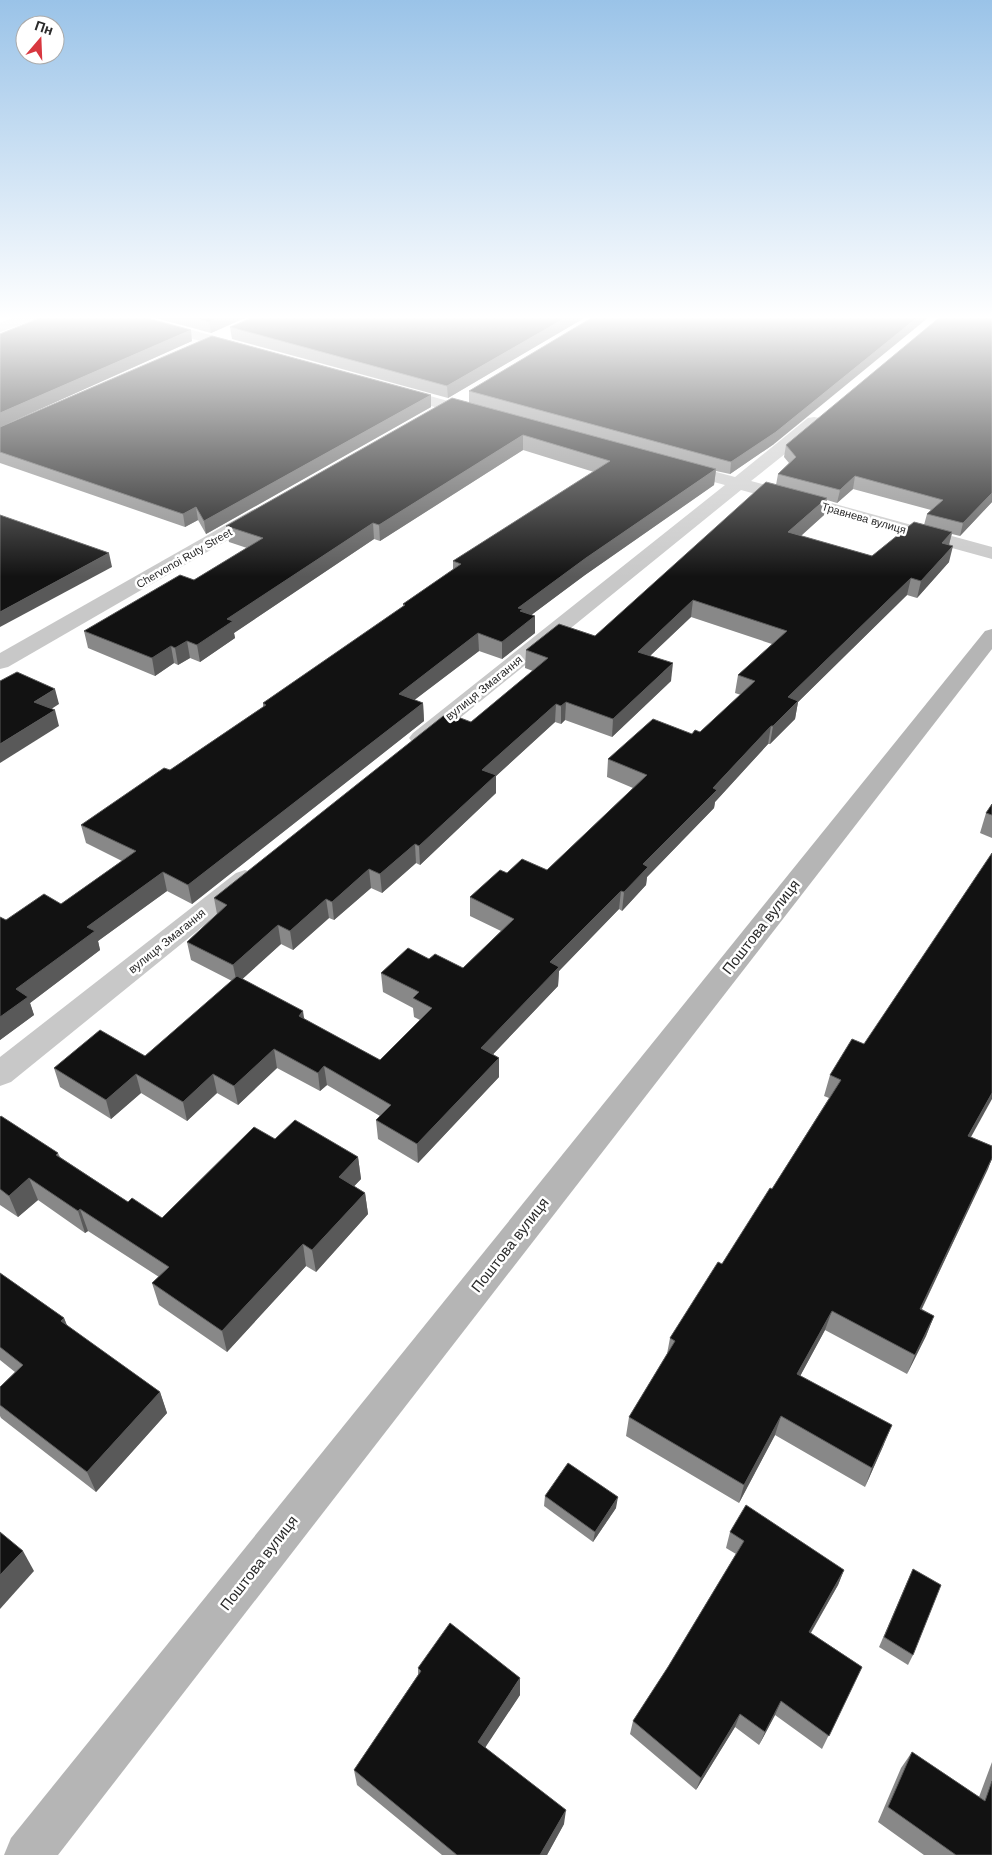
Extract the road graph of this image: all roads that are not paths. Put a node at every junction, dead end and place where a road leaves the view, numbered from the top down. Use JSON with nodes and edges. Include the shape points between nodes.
{"nodes":[{"id":1,"x":440,"y":404,"type":"edge"},
{"id":2,"x":453,"y":404,"type":"edge"},
{"id":3,"x":449,"y":406,"type":"junction"},
{"id":4,"x":829,"y":410,"type":"edge"},
{"id":5,"x":432,"y":416,"type":"edge"},
{"id":6,"x":496,"y":419,"type":"edge"},
{"id":7,"x":665,"y":464,"type":"edge"},
{"id":8,"x":740,"y":483,"type":"junction"},
{"id":9,"x":276,"y":505,"type":"edge"},
{"id":10,"x":992,"y":553,"type":"edge"},
{"id":11,"x":992,"y":636,"type":"edge"},
{"id":12,"x":0,"y":662,"type":"edge"},
{"id":13,"x":405,"y":751,"type":"edge"},
{"id":14,"x":265,"y":863,"type":"edge"},
{"id":15,"x":0,"y":1074,"type":"edge"},
{"id":16,"x":28,"y":1855,"type":"edge"}],
"edges":[{"from":1,"to":3,"type":"street"},
{"from":2,"to":3,"type":"street"},
{"from":3,"to":5,"type":"street"},
{"from":3,"to":6,"type":"street"},
{"from":4,"to":8,"type":"street","name":"вулиця Змагання"},
{"from":7,"to":8,"type":"street","name":"Травнева вулиця"},
{"from":8,"to":10,"type":"street","name":"Травнева вулиця"},
{"from":8,"to":13,"type":"street","name":"вулиця Змагання"},
{"from":9,"to":12,"type":"street","name":"Chervonoi Ruty Street"},
{"from":11,"to":16,"type":"street","name":"Поштова вулиця"},
{"from":14,"to":15,"type":"street","name":"вулиця Змагання"}]}
